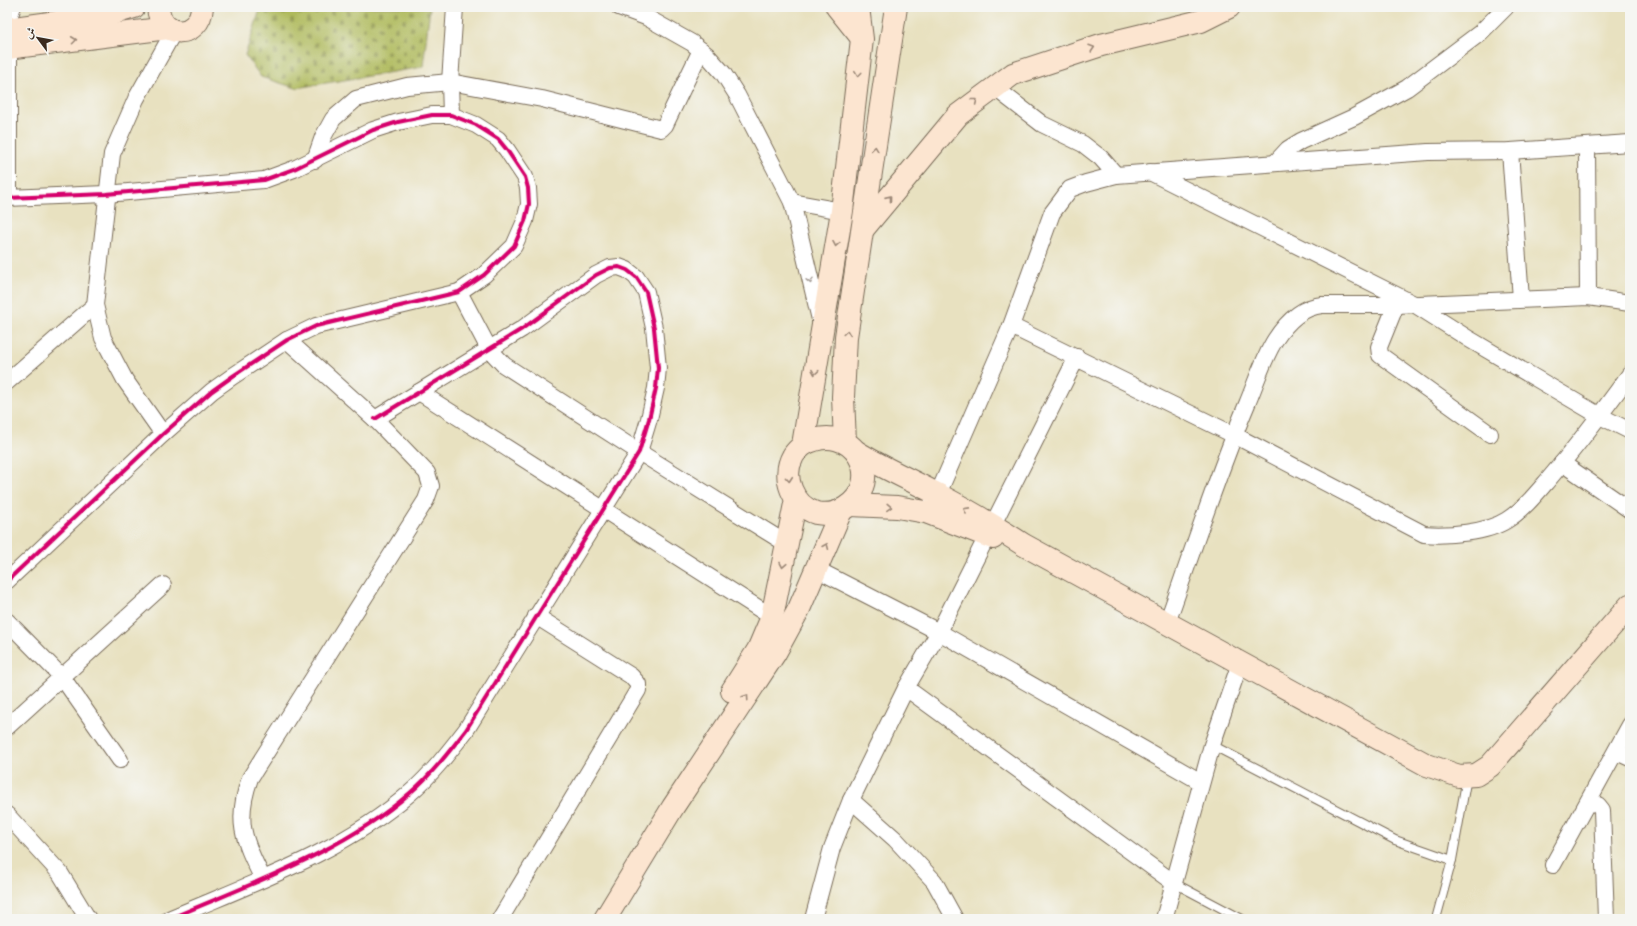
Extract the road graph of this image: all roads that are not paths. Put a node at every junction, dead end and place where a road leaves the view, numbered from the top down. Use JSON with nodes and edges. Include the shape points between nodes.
{"nodes":[{"id":1,"x":17,"y":7,"type":"edge"},
{"id":2,"x":134,"y":7,"type":"edge"},
{"id":3,"x":158,"y":7,"type":"edge"},
{"id":4,"x":455,"y":7,"type":"edge"},
{"id":5,"x":619,"y":7,"type":"edge"},
{"id":6,"x":837,"y":7,"type":"edge"},
{"id":7,"x":858,"y":7,"type":"edge"},
{"id":8,"x":896,"y":7,"type":"edge"},
{"id":9,"x":1229,"y":7,"type":"edge"},
{"id":10,"x":1506,"y":7,"type":"edge"},
{"id":11,"x":207,"y":10,"type":"edge"},
{"id":12,"x":171,"y":30,"type":"junction"},
{"id":13,"x":8,"y":38,"type":"edge"},
{"id":14,"x":862,"y":39,"type":"junction"},
{"id":15,"x":701,"y":50,"type":"junction"},
{"id":16,"x":450,"y":82,"type":"junction"},
{"id":17,"x":994,"y":87,"type":"junction"},
{"id":18,"x":451,"y":115,"type":"junction"},
{"id":19,"x":1630,"y":143,"type":"edge"},
{"id":20,"x":1587,"y":146,"type":"junction"},
{"id":21,"x":1510,"y":151,"type":"junction"},
{"id":22,"x":315,"y":160,"type":"junction"},
{"id":23,"x":1276,"y":162,"type":"junction"},
{"id":24,"x":1150,"y":172,"type":"junction"},
{"id":25,"x":1116,"y":175,"type":"junction"},
{"id":26,"x":106,"y":194,"type":"junction"},
{"id":27,"x":8,"y":198,"type":"edge"},
{"id":28,"x":792,"y":202,"type":"junction"},
{"id":29,"x":842,"y":211,"type":"junction"},
{"id":30,"x":864,"y":228,"type":"junction"},
{"id":31,"x":459,"y":292,"type":"junction"},
{"id":32,"x":1588,"y":297,"type":"junction"},
{"id":33,"x":1522,"y":299,"type":"junction"},
{"id":34,"x":1630,"y":303,"type":"edge"},
{"id":35,"x":1414,"y":304,"type":"junction"},
{"id":36,"x":95,"y":305,"type":"junction"},
{"id":37,"x":1396,"y":305,"type":"junction"},
{"id":38,"x":1011,"y":326,"type":"junction"},
{"id":39,"x":822,"y":329,"type":"junction"},
{"id":40,"x":287,"y":340,"type":"junction"},
{"id":41,"x":489,"y":349,"type":"junction"},
{"id":42,"x":1077,"y":357,"type":"junction"},
{"id":43,"x":1630,"y":374,"type":"edge"},
{"id":44,"x":7,"y":382,"type":"edge"},
{"id":45,"x":419,"y":392,"type":"junction"},
{"id":46,"x":1600,"y":416,"type":"junction"},
{"id":47,"x":375,"y":419,"type":"junction"},
{"id":48,"x":1630,"y":431,"type":"edge"},
{"id":49,"x":163,"y":434,"type":"junction"},
{"id":50,"x":1490,"y":434,"type":"dead end"},
{"id":51,"x":1234,"y":435,"type":"junction"},
{"id":52,"x":803,"y":445,"type":"junction"},
{"id":53,"x":851,"y":447,"type":"junction"},
{"id":54,"x":639,"y":452,"type":"junction"},
{"id":55,"x":1562,"y":464,"type":"junction"},
{"id":56,"x":796,"y":499,"type":"junction"},
{"id":57,"x":932,"y":503,"type":"junction"},
{"id":58,"x":846,"y":508,"type":"junction"},
{"id":59,"x":603,"y":509,"type":"junction"},
{"id":60,"x":1630,"y":510,"type":"edge"},
{"id":61,"x":989,"y":530,"type":"junction"},
{"id":62,"x":787,"y":544,"type":"junction"},
{"id":63,"x":816,"y":568,"type":"junction"},
{"id":64,"x":7,"y":581,"type":"edge"},
{"id":65,"x":163,"y":585,"type":"dead end"},
{"id":66,"x":1630,"y":605,"type":"edge"},
{"id":67,"x":536,"y":616,"type":"junction"},
{"id":68,"x":7,"y":621,"type":"edge"},
{"id":69,"x":780,"y":622,"type":"junction"},
{"id":70,"x":1167,"y":623,"type":"junction"},
{"id":71,"x":939,"y":632,"type":"junction"},
{"id":72,"x":1240,"y":663,"type":"junction"},
{"id":73,"x":62,"y":677,"type":"junction"},
{"id":74,"x":906,"y":688,"type":"junction"},
{"id":75,"x":1630,"y":725,"type":"edge"},
{"id":76,"x":7,"y":727,"type":"edge"},
{"id":77,"x":1212,"y":745,"type":"junction"},
{"id":78,"x":1623,"y":755,"type":"edge"},
{"id":79,"x":120,"y":760,"type":"dead end"},
{"id":80,"x":1468,"y":776,"type":"junction"},
{"id":81,"x":1201,"y":782,"type":"junction"},
{"id":82,"x":851,"y":800,"type":"junction"},
{"id":83,"x":1588,"y":802,"type":"junction"},
{"id":84,"x":7,"y":815,"type":"edge"},
{"id":85,"x":1452,"y":860,"type":"junction"},
{"id":86,"x":1553,"y":865,"type":"dead end"},
{"id":87,"x":263,"y":879,"type":"junction"},
{"id":88,"x":1174,"y":883,"type":"junction"},
{"id":89,"x":88,"y":919,"type":"edge"},
{"id":90,"x":169,"y":919,"type":"edge"},
{"id":91,"x":500,"y":919,"type":"edge"},
{"id":92,"x":592,"y":919,"type":"edge"},
{"id":93,"x":605,"y":919,"type":"edge"},
{"id":94,"x":813,"y":919,"type":"edge"},
{"id":95,"x":955,"y":919,"type":"edge"},
{"id":96,"x":1164,"y":919,"type":"edge"},
{"id":97,"x":1242,"y":919,"type":"edge"},
{"id":98,"x":1436,"y":919,"type":"edge"},
{"id":99,"x":1606,"y":919,"type":"edge"}],
"edges":[{"from":1,"to":13,"type":"lane"},
{"from":2,"to":13,"type":"street"},
{"from":3,"to":12,"type":"street","via":[[158,15]]},
{"from":4,"to":16,"type":"street"},
{"from":5,"to":15,"type":"street","via":[[670,29]]},
{"from":6,"to":14,"type":"street"},
{"from":7,"to":14,"type":"street"},
{"from":30,"to":8,"type":"street","one_way":true},
{"from":17,"to":9,"type":"street","one_way":true,"via":[[1013,74],[1101,45],[1201,20]]},
{"from":10,"to":23,"type":"street","via":[[1480,33],[1407,88],[1354,117],[1301,140]]},
{"from":11,"to":12,"type":"street","via":[[195,26],[185,31]]},
{"from":13,"to":12,"type":"street","one_way":true},
{"from":12,"to":26,"type":"street","via":[[119,136],[112,154]]},
{"from":13,"to":27,"type":"street"},
{"from":14,"to":29,"type":"street","one_way":true},
{"from":15,"to":16,"type":"street","via":[[666,125],[661,128],[542,99]]},
{"from":15,"to":28,"type":"street","via":[[723,73],[737,95]]},
{"from":16,"to":18,"type":"street"},
{"from":16,"to":22,"type":"street","via":[[407,86],[356,98],[333,119]]},
{"from":17,"to":25,"type":"street","via":[[1042,124],[1083,144],[1101,158]]},
{"from":30,"to":17,"type":"street","one_way":true,"via":[[958,115]]},
{"from":18,"to":22,"type":"street","via":[[432,115],[372,130]]},
{"from":18,"to":31,"type":"street","via":[[476,125],[498,139],[521,168],[528,188],[529,204],[514,246],[484,275]]},
{"from":19,"to":20,"type":"street"},
{"from":20,"to":21,"type":"street"},
{"from":20,"to":32,"type":"street"},
{"from":21,"to":23,"type":"street","via":[[1428,152]]},
{"from":21,"to":33,"type":"street"},
{"from":22,"to":26,"type":"street","via":[[264,180]]},
{"from":23,"to":24,"type":"street"},
{"from":24,"to":25,"type":"street"},
{"from":24,"to":35,"type":"street"},
{"from":25,"to":38,"type":"street","via":[[1070,189],[1059,202],[1052,213]]},
{"from":26,"to":27,"type":"street"},
{"from":26,"to":36,"type":"street"},
{"from":28,"to":29,"type":"street"},
{"from":28,"to":39,"type":"street","one_way":true},
{"from":29,"to":39,"type":"street","one_way":true},
{"from":53,"to":30,"type":"street","one_way":true,"via":[[843,397],[846,337]]},
{"from":31,"to":40,"type":"street","via":[[316,326]]},
{"from":31,"to":41,"type":"street"},
{"from":32,"to":33,"type":"street"},
{"from":32,"to":34,"type":"street"},
{"from":33,"to":35,"type":"street"},
{"from":35,"to":37,"type":"street"},
{"from":35,"to":46,"type":"street"},
{"from":36,"to":44,"type":"street"},
{"from":36,"to":49,"type":"street","via":[[103,338],[116,363]]},
{"from":37,"to":50,"type":"street","via":[[1378,347],[1380,355]]},
{"from":37,"to":51,"type":"street","via":[[1312,306],[1294,318],[1275,340]]},
{"from":38,"to":42,"type":"street"},
{"from":38,"to":57,"type":"street"},
{"from":39,"to":52,"type":"street","one_way":true},
{"from":40,"to":47,"type":"street"},
{"from":40,"to":49,"type":"street","via":[[212,391]]},
{"from":41,"to":45,"type":"street"},
{"from":41,"to":54,"type":"street","via":[[504,365]]},
{"from":41,"to":54,"type":"street","via":[[596,275],[610,268],[619,267],[627,270],[636,277],[646,292],[654,328],[658,368],[656,388]]},
{"from":42,"to":51,"type":"street"},
{"from":42,"to":61,"type":"street"},
{"from":43,"to":46,"type":"street"},
{"from":45,"to":47,"type":"street"},
{"from":45,"to":59,"type":"street"},
{"from":46,"to":48,"type":"street"},
{"from":46,"to":55,"type":"street"},
{"from":47,"to":87,"type":"street","via":[[427,473],[430,490],[250,778],[243,797],[242,826],[247,847]]},
{"from":49,"to":64,"type":"street"},
{"from":51,"to":55,"type":"street","via":[[1424,534],[1438,535],[1475,530],[1506,521],[1533,497]]},
{"from":51,"to":70,"type":"street"},
{"from":52,"to":53,"type":"street","via":[[813,439],[824,437],[835,438]]},
{"from":52,"to":56,"type":"street","one_way":true,"via":[[793,456],[788,470],[789,486]]},
{"from":53,"to":57,"type":"street"},
{"from":53,"to":58,"type":"street","via":[[863,465],[864,480],[860,494]]},
{"from":54,"to":59,"type":"street"},
{"from":54,"to":62,"type":"street"},
{"from":55,"to":60,"type":"street"},
{"from":56,"to":58,"type":"street","via":[[805,508],[816,513],[829,514]]},
{"from":56,"to":62,"type":"street"},
{"from":58,"to":57,"type":"street","one_way":true},
{"from":57,"to":61,"type":"street"},
{"from":63,"to":58,"type":"street","one_way":true},
{"from":59,"to":67,"type":"street"},
{"from":59,"to":69,"type":"street"},
{"from":61,"to":70,"type":"street","via":[[1024,545]]},
{"from":61,"to":71,"type":"street"},
{"from":62,"to":69,"type":"street","one_way":true},
{"from":63,"to":69,"type":"street"},
{"from":63,"to":71,"type":"street"},
{"from":65,"to":73,"type":"street"},
{"from":66,"to":80,"type":"street","via":[[1490,766],[1476,775]]},
{"from":67,"to":87,"type":"street","via":[[466,730],[447,755],[411,793],[391,809],[349,835],[295,865]]},
{"from":67,"to":91,"type":"street","via":[[631,676],[638,684],[638,690]]},
{"from":68,"to":73,"type":"street"},
{"from":69,"to":92,"type":"street","via":[[758,650]]},
{"from":93,"to":69,"type":"street","one_way":true,"via":[[673,807],[775,653]]},
{"from":70,"to":72,"type":"street"},
{"from":71,"to":74,"type":"street"},
{"from":71,"to":81,"type":"street"},
{"from":72,"to":77,"type":"street"},
{"from":72,"to":80,"type":"street","via":[[1427,765],[1449,774]]},
{"from":73,"to":76,"type":"street"},
{"from":73,"to":79,"type":"street"},
{"from":74,"to":82,"type":"street"},
{"from":74,"to":88,"type":"street"},
{"from":75,"to":78,"type":"street"},
{"from":77,"to":81,"type":"street"},
{"from":77,"to":85,"type":"lane","via":[[1395,840]]},
{"from":78,"to":83,"type":"street"},
{"from":80,"to":85,"type":"lane"},
{"from":81,"to":88,"type":"street"},
{"from":82,"to":94,"type":"street","via":[[832,848]]},
{"from":82,"to":95,"type":"street","via":[[895,839],[934,881]]},
{"from":83,"to":86,"type":"street"},
{"from":83,"to":99,"type":"street","via":[[1598,805],[1602,810]]},
{"from":84,"to":89,"type":"street","via":[[60,873]]},
{"from":85,"to":98,"type":"lane"},
{"from":87,"to":90,"type":"street"},
{"from":88,"to":96,"type":"street"},
{"from":88,"to":97,"type":"lane"}]}
